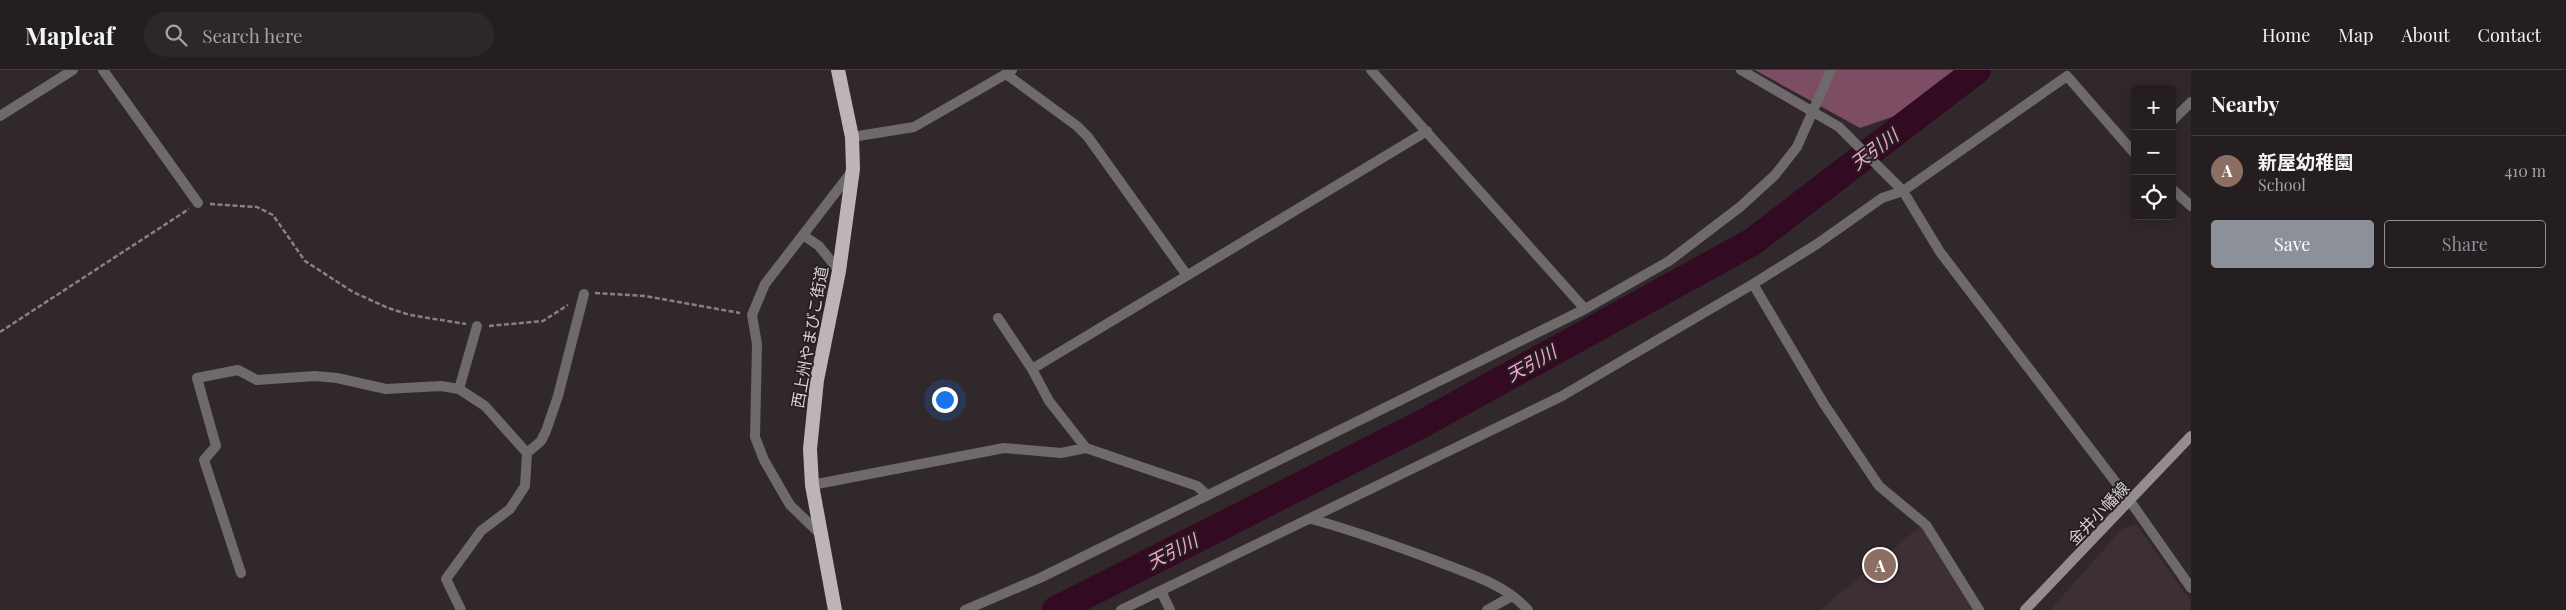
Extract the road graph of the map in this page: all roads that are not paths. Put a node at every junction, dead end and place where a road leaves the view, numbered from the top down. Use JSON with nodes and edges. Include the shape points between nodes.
{"nodes":[{"id":1,"x":73,"y":70,"type":"edge"},
{"id":2,"x":103,"y":70,"type":"edge"},
{"id":3,"x":838,"y":70,"type":"edge"},
{"id":4,"x":1371,"y":70,"type":"edge"},
{"id":5,"x":1740,"y":70,"type":"edge"},
{"id":6,"x":1831,"y":70,"type":"edge"},
{"id":7,"x":1009,"y":72,"type":"edge"},
{"id":8,"x":2191,"y":102,"type":"edge"},
{"id":9,"x":1814,"y":113,"type":"junction"},
{"id":10,"x":0,"y":116,"type":"edge"},
{"id":11,"x":2176,"y":116,"type":"edge"},
{"id":12,"x":1426,"y":131,"type":"junction"},
{"id":13,"x":852,"y":137,"type":"junction"},
{"id":14,"x":2131,"y":148,"type":"edge"},
{"id":15,"x":853,"y":169,"type":"junction"},
{"id":16,"x":1903,"y":191,"type":"junction"},
{"id":17,"x":2176,"y":193,"type":"edge"},
{"id":18,"x":198,"y":203,"type":"road end"},
{"id":19,"x":2191,"y":206,"type":"edge"},
{"id":20,"x":803,"y":235,"type":"junction"},
{"id":21,"x":839,"y":270,"type":"junction"},
{"id":22,"x":1186,"y":274,"type":"junction"},
{"id":23,"x":1753,"y":284,"type":"junction"},
{"id":24,"x":584,"y":294,"type":"road end"},
{"id":25,"x":1586,"y":309,"type":"junction"},
{"id":26,"x":998,"y":318,"type":"dead end"},
{"id":27,"x":477,"y":326,"type":"road end"},
{"id":28,"x":1032,"y":369,"type":"junction"},
{"id":29,"x":459,"y":389,"type":"junction"},
{"id":30,"x":2191,"y":436,"type":"edge"},
{"id":31,"x":1086,"y":448,"type":"junction"},
{"id":32,"x":527,"y":454,"type":"junction"},
{"id":33,"x":812,"y":485,"type":"junction"},
{"id":34,"x":1207,"y":495,"type":"junction"},
{"id":35,"x":2130,"y":502,"type":"junction"},
{"id":36,"x":1310,"y":519,"type":"junction"},
{"id":37,"x":820,"y":534,"type":"junction"},
{"id":38,"x":241,"y":573,"type":"dead end"},
{"id":39,"x":2191,"y":588,"type":"edge"},
{"id":40,"x":1160,"y":591,"type":"junction"},
{"id":41,"x":1512,"y":596,"type":"junction"},
{"id":42,"x":461,"y":610,"type":"edge"},
{"id":43,"x":835,"y":610,"type":"edge"},
{"id":44,"x":965,"y":610,"type":"edge"},
{"id":45,"x":1122,"y":610,"type":"edge"},
{"id":46,"x":1170,"y":610,"type":"edge"},
{"id":47,"x":1487,"y":610,"type":"edge"},
{"id":48,"x":1528,"y":610,"type":"edge"},
{"id":49,"x":1979,"y":610,"type":"edge"},
{"id":50,"x":2025,"y":610,"type":"edge"}],
"edges":[{"from":1,"to":10,"type":"street"},
{"from":2,"to":18,"type":"street"},
{"from":3,"to":13,"type":"highway","name":"西上州やまびこ街道"},
{"from":4,"to":12,"type":"street"},
{"from":5,"to":9,"type":"street"},
{"from":6,"to":9,"type":"street"},
{"from":7,"to":13,"type":"street","via":[[914,127]]},
{"from":7,"to":22,"type":"street","via":[[1088,137]]},
{"from":8,"to":11,"type":"street"},
{"from":9,"to":16,"type":"street","via":[[1839,127]]},
{"from":9,"to":25,"type":"street","via":[[1797,147],[1775,175],[1740,206],[1669,261]]},
{"from":12,"to":22,"type":"street"},
{"from":12,"to":25,"type":"street"},
{"from":13,"to":15,"type":"highway","name":"西上州やまびこ街道"},
{"from":14,"to":16,"type":"street","via":[[2067,76]]},
{"from":15,"to":20,"type":"street"},
{"from":15,"to":21,"type":"highway","name":"西上州やまびこ街道"},
{"from":16,"to":23,"type":"street","via":[[1882,198]]},
{"from":16,"to":35,"type":"street","via":[[1940,252]]},
{"from":17,"to":19,"type":"street"},
{"from":20,"to":21,"type":"street","via":[[819,246]]},
{"from":20,"to":37,"type":"street","via":[[765,284],[752,315],[757,344],[755,437],[764,460],[790,504]]},
{"from":21,"to":33,"type":"highway","name":"西上州やまびこ街道","via":[[812,418]]},
{"from":22,"to":28,"type":"street"},
{"from":23,"to":36,"type":"street","via":[[1562,396]]},
{"from":23,"to":49,"type":"street","via":[[1824,404],[1879,486],[1926,525]]},
{"from":24,"to":32,"type":"street","via":[[546,431],[541,441]]},
{"from":25,"to":34,"type":"street"},
{"from":26,"to":28,"type":"street"},
{"from":27,"to":29,"type":"street"},
{"from":28,"to":31,"type":"street","via":[[1049,401]]},
{"from":29,"to":32,"type":"street","via":[[485,406]]},
{"from":29,"to":38,"type":"street","via":[[442,386],[386,389],[315,376],[257,380],[238,370],[197,378],[216,446],[204,460]]},
{"from":30,"to":35,"type":"main road","name":"金井小幡線"},
{"from":31,"to":33,"type":"street","via":[[1061,453],[1004,448]]},
{"from":31,"to":34,"type":"street","via":[[1197,486]]},
{"from":32,"to":42,"type":"street","via":[[525,486],[510,509],[481,531],[446,579]]},
{"from":33,"to":37,"type":"highway","name":"西上州やまびこ街道"},
{"from":34,"to":44,"type":"street","via":[[1040,578]]},
{"from":35,"to":39,"type":"street"},
{"from":35,"to":50,"type":"main road","name":"金井小幡線"},
{"from":36,"to":40,"type":"street"},
{"from":36,"to":41,"type":"street","via":[[1361,532],[1484,580]]},
{"from":37,"to":43,"type":"highway","name":"西上州やまびこ街道"},
{"from":40,"to":45,"type":"street"},
{"from":40,"to":46,"type":"street"},
{"from":41,"to":47,"type":"street"},
{"from":41,"to":48,"type":"street"}]}
